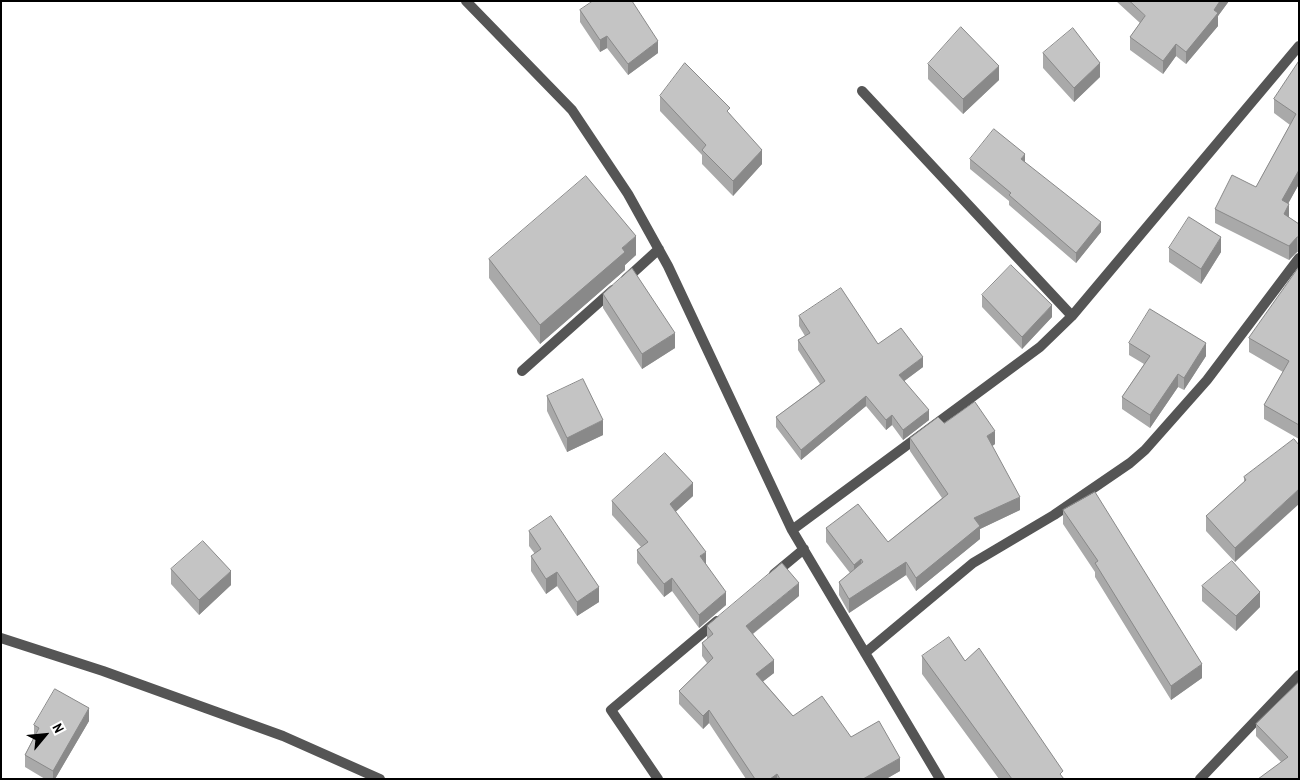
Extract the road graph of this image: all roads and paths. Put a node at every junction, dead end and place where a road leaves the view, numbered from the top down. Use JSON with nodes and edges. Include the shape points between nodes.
{"nodes":[{"id":1,"x":466,"y":1,"type":"edge"},
{"id":2,"x":1299,"y":46,"type":"edge"},
{"id":3,"x":862,"y":91,"type":"dead end"},
{"id":4,"x":658,"y":249,"type":"junction"},
{"id":5,"x":1299,"y":258,"type":"edge"},
{"id":6,"x":1072,"y":316,"type":"junction"},
{"id":7,"x":522,"y":371,"type":"dead end"},
{"id":8,"x":792,"y":530,"type":"junction"},
{"id":9,"x":804,"y":549,"type":"junction"},
{"id":10,"x":766,"y":580,"type":"edge"},
{"id":11,"x":722,"y":617,"type":"edge"},
{"id":12,"x":1,"y":638,"type":"edge"},
{"id":13,"x":865,"y":653,"type":"junction"},
{"id":14,"x":1299,"y":675,"type":"edge"},
{"id":15,"x":1205,"y":777,"type":"edge"},
{"id":16,"x":380,"y":779,"type":"edge"},
{"id":17,"x":658,"y":779,"type":"edge"},
{"id":18,"x":940,"y":779,"type":"edge"}],
"edges":[{"from":1,"to":4,"type":"street","via":[[572,110],[628,194]]},
{"from":2,"to":6,"type":"street"},
{"from":3,"to":6,"type":"street"},
{"from":4,"to":7,"type":"street"},
{"from":4,"to":8,"type":"street"},
{"from":5,"to":13,"type":"street","via":[[1207,380],[1145,450],[1054,515],[973,563]]},
{"from":6,"to":8,"type":"street","via":[[1040,348]]},
{"from":8,"to":9,"type":"street"},
{"from":9,"to":10,"type":"street"},
{"from":9,"to":13,"type":"street"},
{"from":11,"to":17,"type":"street","via":[[611,710]]},
{"from":12,"to":16,"type":"street","via":[[284,736]]},
{"from":13,"to":18,"type":"street"},
{"from":14,"to":15,"type":"street"}]}
